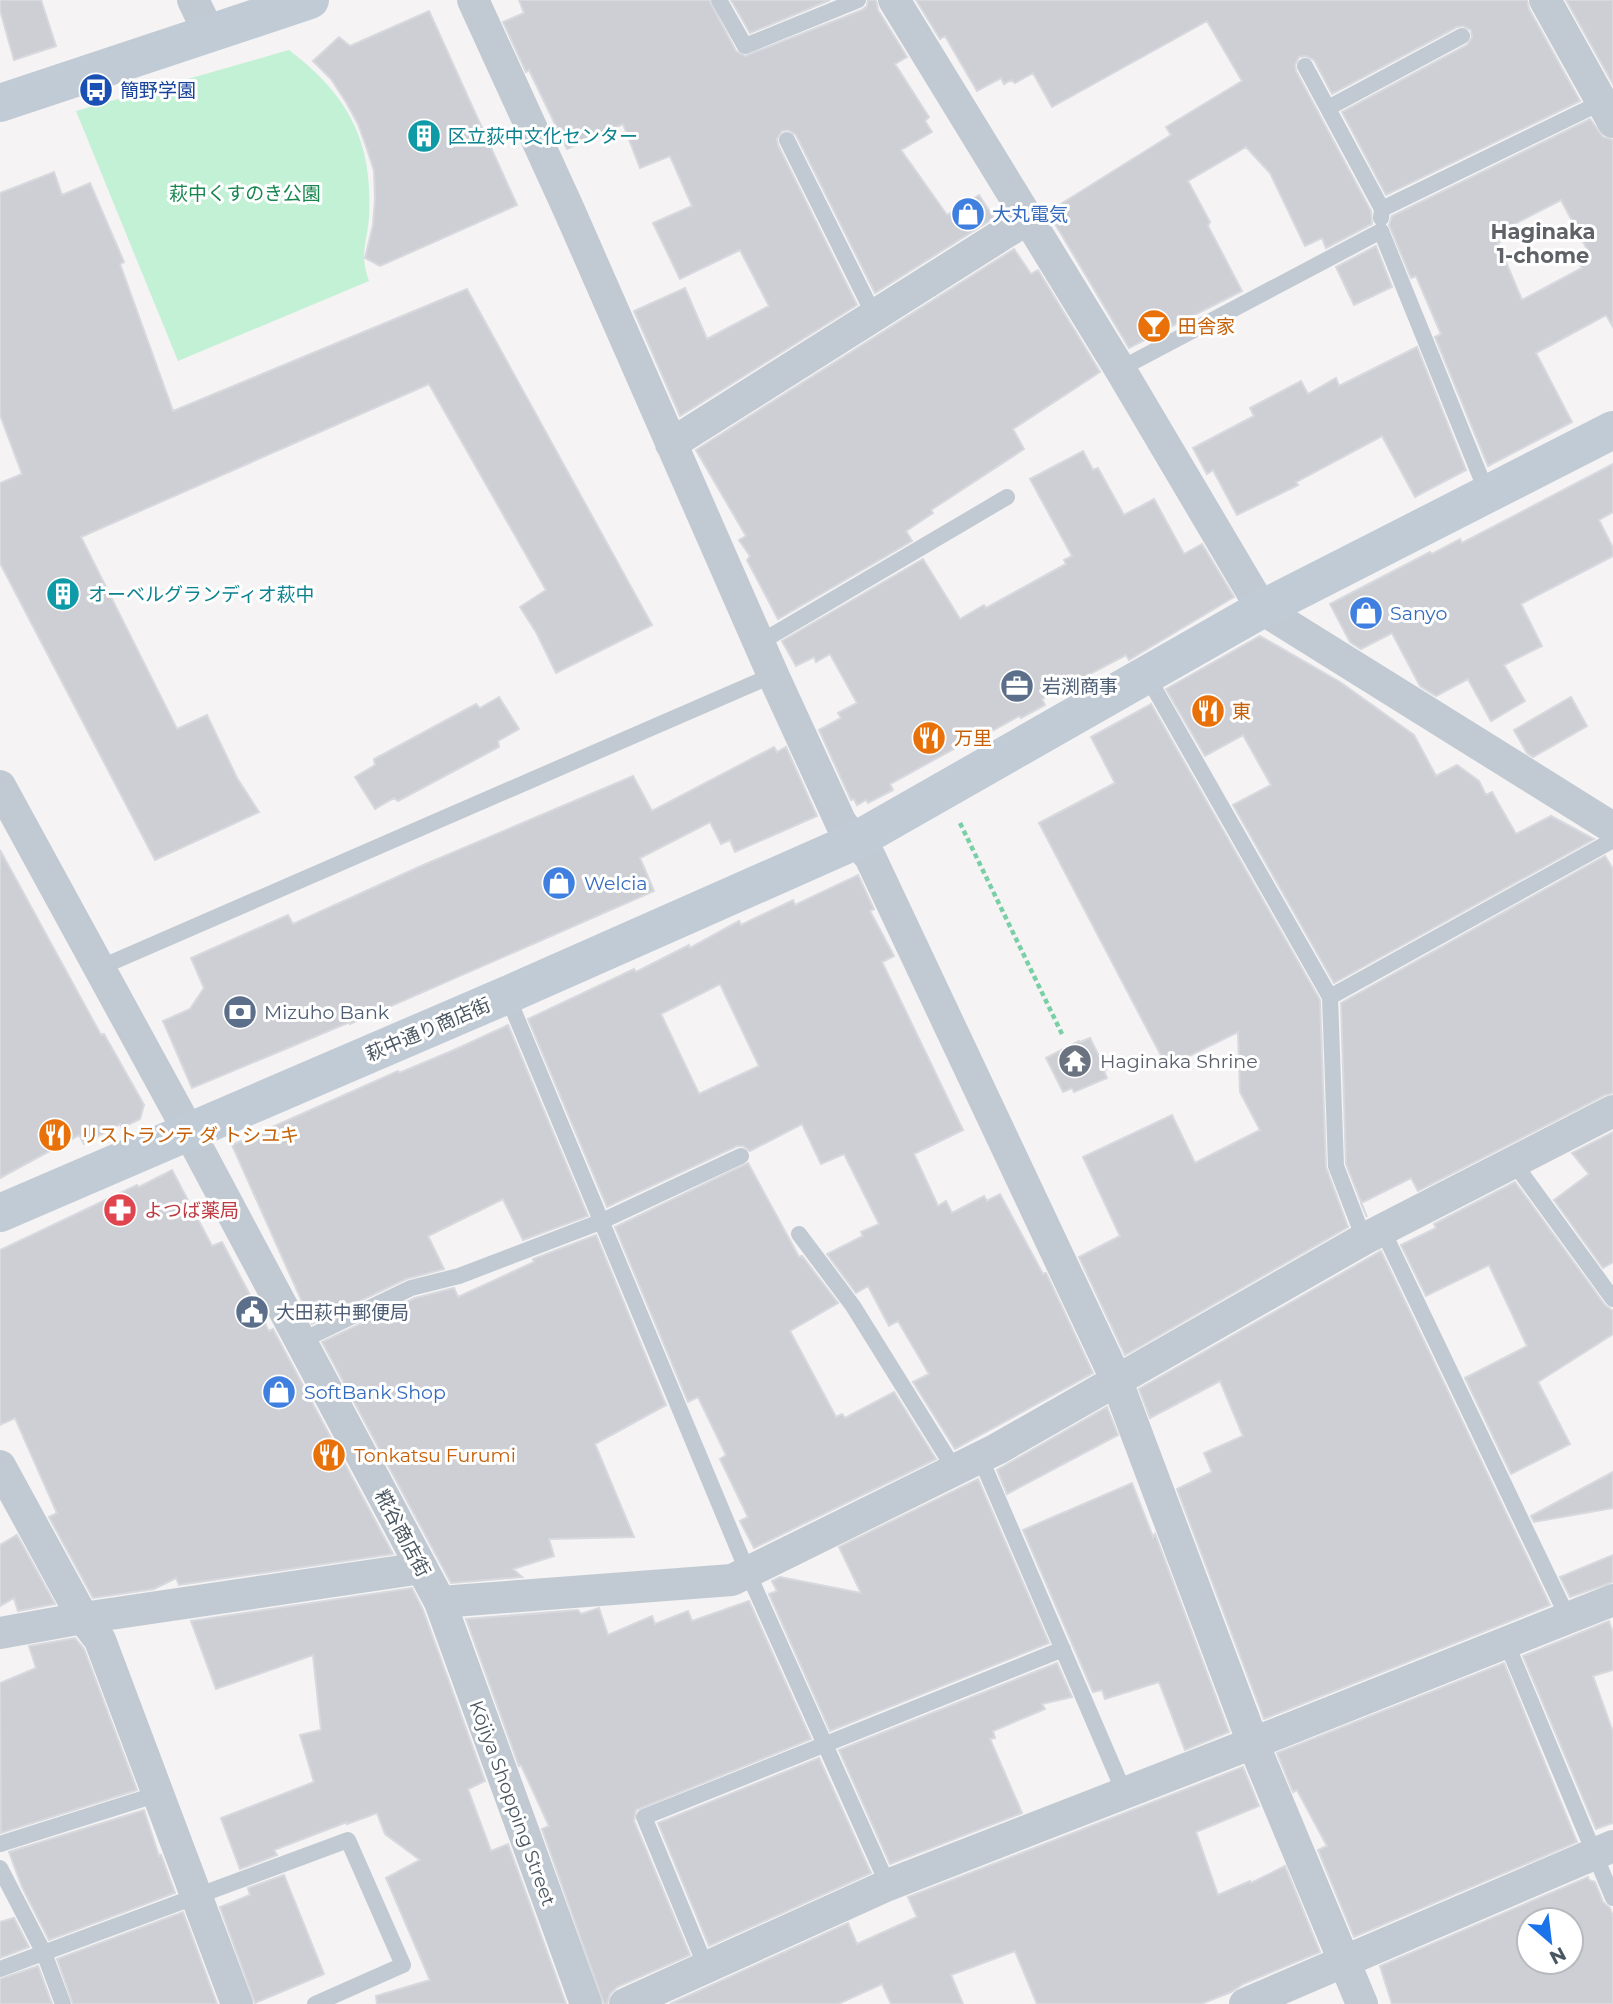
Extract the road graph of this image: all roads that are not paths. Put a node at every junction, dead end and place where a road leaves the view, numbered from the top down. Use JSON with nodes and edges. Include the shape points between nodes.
{"nodes":[{"id":1,"x":310,"y":0,"type":"edge"},
{"id":2,"x":473,"y":0,"type":"edge"},
{"id":3,"x":719,"y":0,"type":"edge"},
{"id":4,"x":858,"y":0,"type":"edge"},
{"id":5,"x":1545,"y":0,"type":"edge"},
{"id":6,"x":898,"y":1,"type":"edge"},
{"id":7,"x":201,"y":17,"type":"edge"},
{"id":8,"x":1462,"y":36,"type":"dead end"},
{"id":9,"x":1305,"y":66,"type":"dead end"},
{"id":10,"x":0,"y":103,"type":"edge"},
{"id":11,"x":1328,"y":108,"type":"junction"},
{"id":12,"x":1608,"y":112,"type":"edge"},
{"id":13,"x":787,"y":140,"type":"dead end"},
{"id":14,"x":1382,"y":209,"type":"junction"},
{"id":15,"x":1027,"y":219,"type":"junction"},
{"id":16,"x":1381,"y":230,"type":"junction"},
{"id":17,"x":874,"y":316,"type":"junction"},
{"id":18,"x":1120,"y":369,"type":"junction"},
{"id":19,"x":1613,"y":430,"type":"edge"},
{"id":20,"x":671,"y":444,"type":"junction"},
{"id":21,"x":1486,"y":494,"type":"junction"},
{"id":22,"x":1007,"y":497,"type":"dead end"},
{"id":23,"x":1262,"y":610,"type":"junction"},
{"id":24,"x":759,"y":643,"type":"junction"},
{"id":25,"x":1146,"y":674,"type":"junction"},
{"id":26,"x":773,"y":675,"type":"junction"},
{"id":27,"x":0,"y":786,"type":"edge"},
{"id":28,"x":1613,"y":828,"type":"edge"},
{"id":29,"x":1613,"y":840,"type":"edge"},
{"id":30,"x":855,"y":841,"type":"junction"},
{"id":31,"x":99,"y":968,"type":"junction"},
{"id":32,"x":506,"y":995,"type":"junction"},
{"id":33,"x":1331,"y":997,"type":"junction"},
{"id":34,"x":1613,"y":1111,"type":"edge"},
{"id":35,"x":196,"y":1146,"type":"junction"},
{"id":36,"x":741,"y":1156,"type":"dead end"},
{"id":37,"x":1514,"y":1163,"type":"junction"},
{"id":38,"x":0,"y":1213,"type":"edge"},
{"id":39,"x":600,"y":1222,"type":"junction"},
{"id":40,"x":799,"y":1234,"type":"dead end"},
{"id":41,"x":1373,"y":1234,"type":"junction"},
{"id":42,"x":1613,"y":1299,"type":"edge"},
{"id":43,"x":301,"y":1341,"type":"junction"},
{"id":44,"x":1116,"y":1379,"type":"junction"},
{"id":45,"x":968,"y":1463,"type":"junction"},
{"id":46,"x":0,"y":1466,"type":"edge"},
{"id":47,"x":422,"y":1568,"type":"junction"},
{"id":48,"x":748,"y":1573,"type":"junction"},
{"id":49,"x":1613,"y":1600,"type":"edge"},
{"id":50,"x":440,"y":1602,"type":"junction"},
{"id":51,"x":83,"y":1618,"type":"junction"},
{"id":52,"x":1568,"y":1618,"type":"junction"},
{"id":53,"x":0,"y":1633,"type":"edge"},
{"id":54,"x":1506,"y":1642,"type":"junction"},
{"id":55,"x":1063,"y":1649,"type":"junction"},
{"id":56,"x":1253,"y":1743,"type":"junction"},
{"id":57,"x":825,"y":1745,"type":"junction"},
{"id":58,"x":1124,"y":1792,"type":"junction"},
{"id":59,"x":158,"y":1794,"type":"junction"},
{"id":60,"x":0,"y":1844,"type":"edge"},
{"id":61,"x":1604,"y":1850,"type":"edge"},
{"id":62,"x":0,"y":1868,"type":"edge"},
{"id":63,"x":888,"y":1885,"type":"junction"},
{"id":64,"x":195,"y":1896,"type":"junction"},
{"id":65,"x":1613,"y":1898,"type":"edge"},
{"id":66,"x":44,"y":1953,"type":"junction"},
{"id":67,"x":1345,"y":1960,"type":"junction"},
{"id":68,"x":706,"y":1967,"type":"junction"},
{"id":69,"x":0,"y":1969,"type":"edge"},
{"id":70,"x":63,"y":2004,"type":"edge"},
{"id":71,"x":237,"y":2004,"type":"edge"},
{"id":72,"x":315,"y":2004,"type":"edge"},
{"id":73,"x":586,"y":2004,"type":"edge"},
{"id":74,"x":625,"y":2004,"type":"edge"},
{"id":75,"x":1245,"y":2004,"type":"edge"},
{"id":76,"x":1362,"y":2004,"type":"edge"}],
"edges":[{"from":1,"to":7,"type":"street"},
{"from":2,"to":20,"type":"street"},
{"from":3,"to":4,"type":"lane","via":[[745,46]]},
{"from":5,"to":12,"type":"street"},
{"from":6,"to":15,"type":"street"},
{"from":7,"to":10,"type":"street"},
{"from":8,"to":11,"type":"lane"},
{"from":9,"to":11,"type":"lane"},
{"from":11,"to":14,"type":"lane"},
{"from":12,"to":14,"type":"lane"},
{"from":13,"to":17,"type":"lane"},
{"from":14,"to":16,"type":"lane"},
{"from":15,"to":17,"type":"street"},
{"from":15,"to":18,"type":"street"},
{"from":16,"to":18,"type":"lane"},
{"from":16,"to":21,"type":"lane"},
{"from":17,"to":20,"type":"street"},
{"from":18,"to":23,"type":"street","via":[[1151,410]]},
{"from":19,"to":21,"type":"street","name":"萩中通り商店街"},
{"from":20,"to":24,"type":"street"},
{"from":21,"to":23,"type":"street","name":"萩中通り商店街"},
{"from":22,"to":24,"type":"lane"},
{"from":23,"to":25,"type":"street","name":"萩中通り商店街"},
{"from":23,"to":28,"type":"street"},
{"from":24,"to":26,"type":"street"},
{"from":25,"to":30,"type":"street","name":"萩中通り商店街"},
{"from":25,"to":33,"type":"lane"},
{"from":26,"to":30,"type":"street","via":[[841,823]]},
{"from":26,"to":31,"type":"lane"},
{"from":27,"to":31,"type":"street","name":"糀谷商店街"},
{"from":29,"to":33,"type":"lane"},
{"from":30,"to":32,"type":"street","name":"萩中通り商店街"},
{"from":30,"to":44,"type":"street","via":[[870,858]]},
{"from":31,"to":35,"type":"street","name":"糀谷商店街"},
{"from":32,"to":35,"type":"street","name":"萩中通り商店街"},
{"from":32,"to":39,"type":"lane"},
{"from":33,"to":41,"type":"lane","via":[[1336,1166]]},
{"from":34,"to":37,"type":"street"},
{"from":35,"to":38,"type":"street","name":"萩中通り商店街"},
{"from":35,"to":43,"type":"street","name":"糀谷商店街"},
{"from":36,"to":39,"type":"lane"},
{"from":37,"to":41,"type":"street"},
{"from":37,"to":42,"type":"lane"},
{"from":39,"to":43,"type":"lane","via":[[459,1276],[411,1288]]},
{"from":39,"to":48,"type":"lane"},
{"from":40,"to":45,"type":"lane"},
{"from":41,"to":44,"type":"street"},
{"from":41,"to":52,"type":"lane"},
{"from":43,"to":47,"type":"street","name":"糀谷商店街"},
{"from":44,"to":45,"type":"street"},
{"from":44,"to":56,"type":"street"},
{"from":45,"to":48,"type":"street"},
{"from":45,"to":55,"type":"lane"},
{"from":46,"to":51,"type":"street"},
{"from":47,"to":50,"type":"street","name":"糀谷商店街"},
{"from":47,"to":51,"type":"street"},
{"from":48,"to":50,"type":"street","via":[[732,1580]]},
{"from":48,"to":57,"type":"lane"},
{"from":49,"to":52,"type":"street"},
{"from":50,"to":73,"type":"street","name":"Kōjiya Shopping Street"},
{"from":51,"to":53,"type":"street"},
{"from":51,"to":59,"type":"street","via":[[100,1640]]},
{"from":52,"to":54,"type":"street"},
{"from":54,"to":56,"type":"street"},
{"from":54,"to":61,"type":"lane"},
{"from":55,"to":57,"type":"lane"},
{"from":55,"to":58,"type":"lane"},
{"from":56,"to":58,"type":"street"},
{"from":56,"to":67,"type":"street"},
{"from":57,"to":63,"type":"lane"},
{"from":57,"to":68,"type":"lane","via":[[643,1817]]},
{"from":58,"to":63,"type":"street"},
{"from":59,"to":60,"type":"lane"},
{"from":59,"to":64,"type":"street"},
{"from":61,"to":65,"type":"lane"},
{"from":61,"to":67,"type":"street"},
{"from":62,"to":66,"type":"lane"},
{"from":63,"to":68,"type":"street"},
{"from":64,"to":66,"type":"lane"},
{"from":64,"to":71,"type":"street"},
{"from":64,"to":72,"type":"lane","via":[[348,1840],[403,1965]]},
{"from":66,"to":69,"type":"lane"},
{"from":66,"to":70,"type":"lane"},
{"from":67,"to":75,"type":"street"},
{"from":67,"to":76,"type":"street"},
{"from":68,"to":74,"type":"street"}]}
